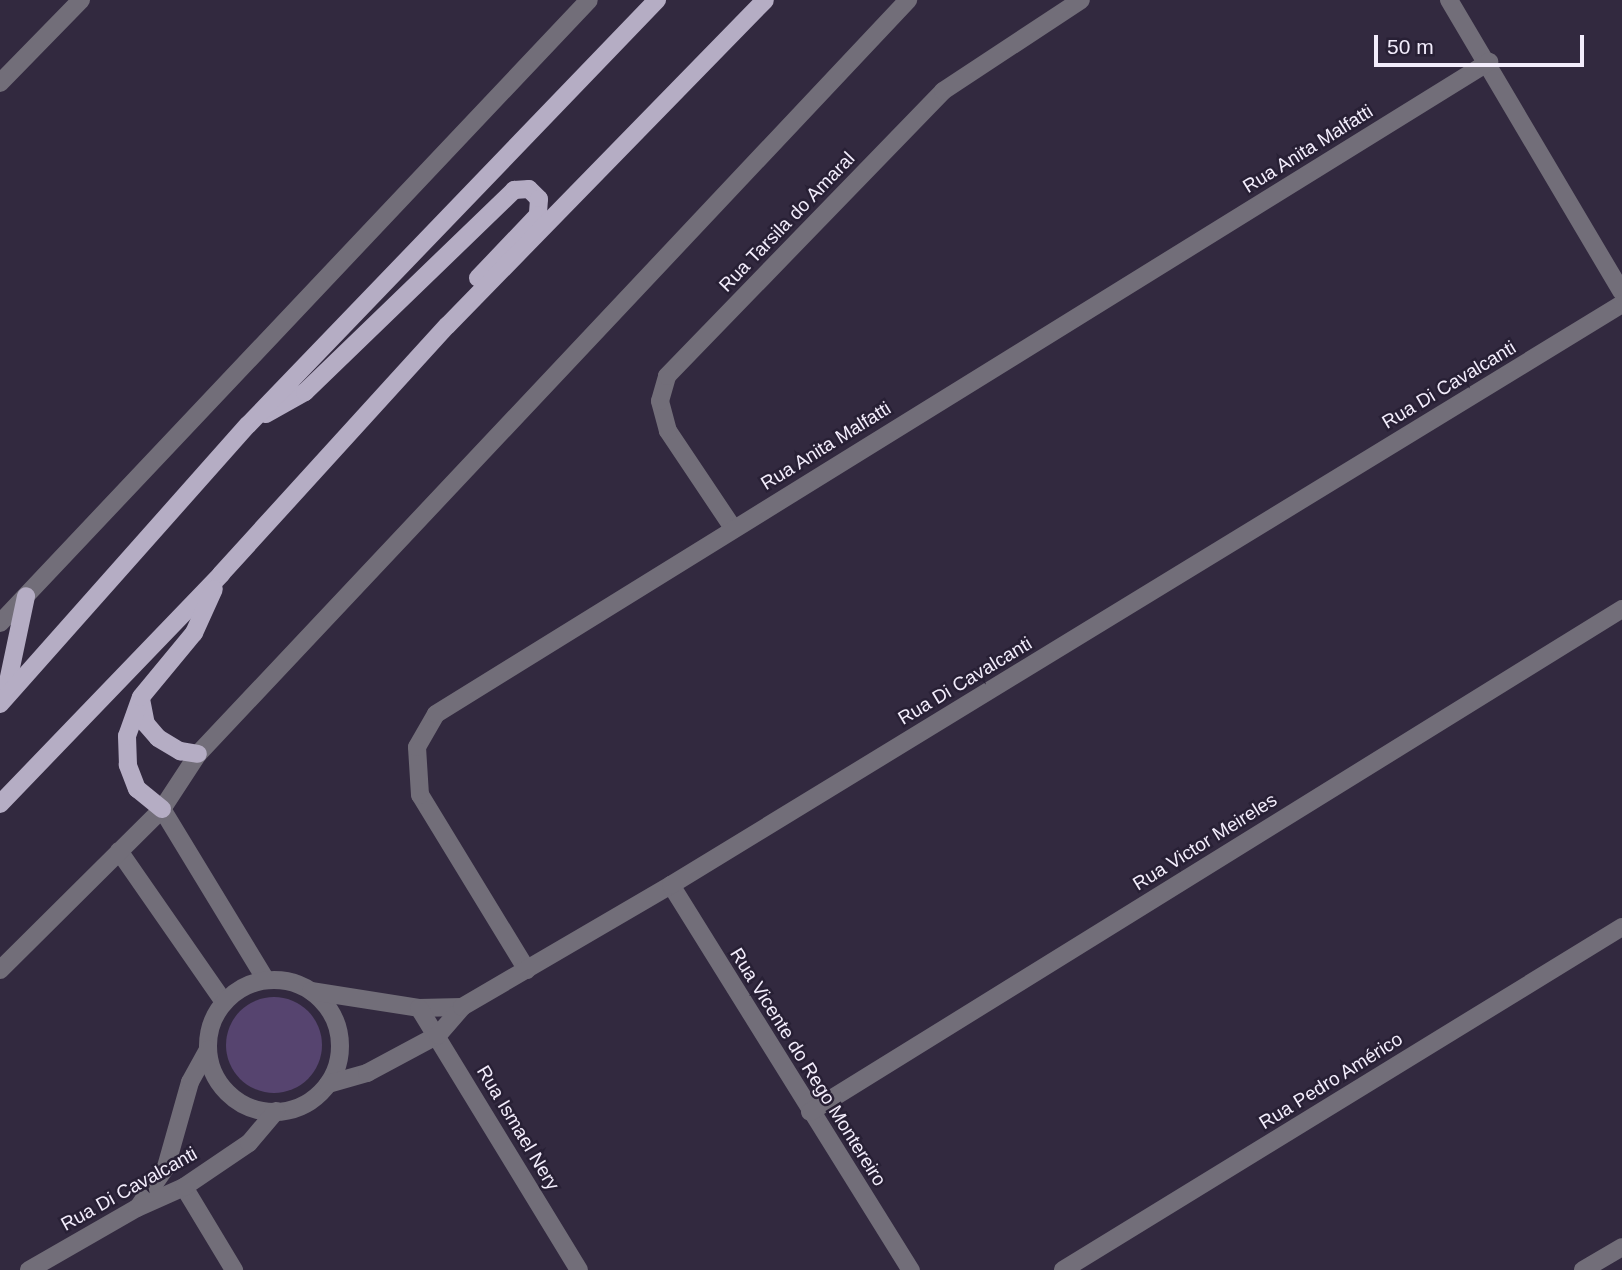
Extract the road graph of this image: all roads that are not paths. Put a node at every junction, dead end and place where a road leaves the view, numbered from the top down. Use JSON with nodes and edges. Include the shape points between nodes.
{"nodes":[{"id":1,"x":81,"y":0,"type":"edge"},
{"id":2,"x":589,"y":0,"type":"edge"},
{"id":3,"x":657,"y":0,"type":"edge"},
{"id":4,"x":765,"y":0,"type":"edge"},
{"id":5,"x":908,"y":0,"type":"edge"},
{"id":6,"x":1081,"y":0,"type":"edge"},
{"id":7,"x":1449,"y":0,"type":"edge"},
{"id":8,"x":1489,"y":62,"type":"junction"},
{"id":9,"x":0,"y":83,"type":"edge"},
{"id":10,"x":1622,"y":292,"type":"edge"},
{"id":11,"x":1622,"y":304,"type":"edge"},
{"id":12,"x":447,"y":326,"type":"junction"},
{"id":13,"x":247,"y":425,"type":"junction"},
{"id":14,"x":733,"y":528,"type":"junction"},
{"id":15,"x":221,"y":574,"type":"junction"},
{"id":16,"x":26,"y":596,"type":"junction"},
{"id":17,"x":1622,"y":608,"type":"edge"},
{"id":18,"x":0,"y":623,"type":"edge"},
{"id":19,"x":141,"y":697,"type":"junction"},
{"id":20,"x":2,"y":701,"type":"edge"},
{"id":21,"x":198,"y":754,"type":"junction"},
{"id":22,"x":0,"y":804,"type":"edge"},
{"id":23,"x":162,"y":809,"type":"junction"},
{"id":24,"x":119,"y":851,"type":"junction"},
{"id":25,"x":671,"y":885,"type":"junction"},
{"id":26,"x":1622,"y":927,"type":"edge"},
{"id":27,"x":0,"y":970,"type":"edge"},
{"id":28,"x":527,"y":970,"type":"junction"},
{"id":29,"x":266,"y":980,"type":"junction"},
{"id":30,"x":310,"y":991,"type":"junction"},
{"id":31,"x":224,"y":1002,"type":"junction"},
{"id":32,"x":462,"y":1007,"type":"junction"},
{"id":33,"x":419,"y":1009,"type":"junction"},
{"id":34,"x":438,"y":1035,"type":"junction"},
{"id":35,"x":208,"y":1050,"type":"junction"},
{"id":36,"x":328,"y":1084,"type":"junction"},
{"id":37,"x":276,"y":1111,"type":"junction"},
{"id":38,"x":810,"y":1112,"type":"junction"},
{"id":39,"x":184,"y":1187,"type":"junction"},
{"id":40,"x":137,"y":1208,"type":"junction"},
{"id":41,"x":1622,"y":1247,"type":"edge"},
{"id":42,"x":29,"y":1270,"type":"edge"},
{"id":43,"x":234,"y":1270,"type":"edge"},
{"id":44,"x":579,"y":1270,"type":"edge"},
{"id":45,"x":911,"y":1270,"type":"edge"},
{"id":46,"x":1063,"y":1270,"type":"edge"},
{"id":47,"x":1583,"y":1270,"type":"edge"}],
"edges":[{"from":1,"to":9,"type":"street"},
{"from":2,"to":16,"type":"street"},
{"from":3,"to":13,"type":"main road"},
{"from":4,"to":12,"type":"main road"},
{"from":5,"to":21,"type":"street"},
{"from":6,"to":14,"type":"street","name":"Rua Tarsila do Amaral","via":[[943,91],[667,376],[660,401],[668,430]]},
{"from":7,"to":8,"type":"street"},
{"from":8,"to":10,"type":"street"},
{"from":8,"to":14,"type":"street","name":"Rua Anita Malfatti"},
{"from":11,"to":25,"type":"street","name":"Rua Di Cavalcanti"},
{"from":12,"to":13,"type":"main road","via":[[465,293],[538,215],[539,200],[529,189],[514,190],[478,222],[305,392]]},
{"from":12,"to":15,"type":"main road"},
{"from":13,"to":20,"type":"main road"},
{"from":14,"to":28,"type":"street","name":"Rua Anita Malfatti","via":[[443,707],[420,738],[414,763],[419,796]]},
{"from":15,"to":19,"type":"main road","via":[[194,633]]},
{"from":15,"to":22,"type":"main road"},
{"from":16,"to":18,"type":"street"},
{"from":16,"to":20,"type":"main road"},
{"from":17,"to":38,"type":"street","name":"Rua Victor Meireles"},
{"from":19,"to":21,"type":"main road","via":[[146,724],[158,738],[180,751]]},
{"from":19,"to":23,"type":"main road","via":[[127,736],[128,765],[137,789]]},
{"from":21,"to":23,"type":"street"},
{"from":23,"to":24,"type":"street"},
{"from":23,"to":29,"type":"street"},
{"from":24,"to":27,"type":"street"},
{"from":24,"to":31,"type":"street"},
{"from":25,"to":28,"type":"street","name":"Rua Di Cavalcanti"},
{"from":25,"to":38,"type":"street","name":"Rua Vicente do Rego Montereiro"},
{"from":26,"to":46,"type":"street","name":"Rua Pedro Américo"},
{"from":28,"to":32,"type":"street","name":"Rua Di Cavalcanti"},
{"from":29,"to":30,"type":"street","via":[[290,982]]},
{"from":29,"to":31,"type":"street"},
{"from":30,"to":33,"type":"street"},
{"from":30,"to":36,"type":"street","via":[[324,1003],[339,1034],[338,1060]]},
{"from":31,"to":35,"type":"street","via":[[214,1016]]},
{"from":32,"to":33,"type":"street"},
{"from":32,"to":34,"type":"street","name":"Rua Di Cavalcanti"},
{"from":33,"to":34,"type":"street","name":"Rua Ismael Nery"},
{"from":34,"to":36,"type":"street","name":"Rua Di Cavalcanti","via":[[366,1073]]},
{"from":34,"to":44,"type":"street","name":"Rua Ismael Nery"},
{"from":35,"to":37,"type":"street","via":[[212,1070],[230,1094],[256,1109]]},
{"from":35,"to":40,"type":"street","via":[[190,1082],[166,1167]]},
{"from":36,"to":37,"type":"street","via":[[296,1108]]},
{"from":37,"to":39,"type":"street","name":"Rua Di Cavalcanti","via":[[249,1143]]},
{"from":38,"to":45,"type":"street","name":"Rua Vicente do Rego Montereiro"},
{"from":39,"to":40,"type":"street","name":"Rua Di Cavalcanti"},
{"from":39,"to":43,"type":"street"},
{"from":40,"to":42,"type":"street","name":"Rua Di Cavalcanti"},
{"from":41,"to":47,"type":"street"}]}
